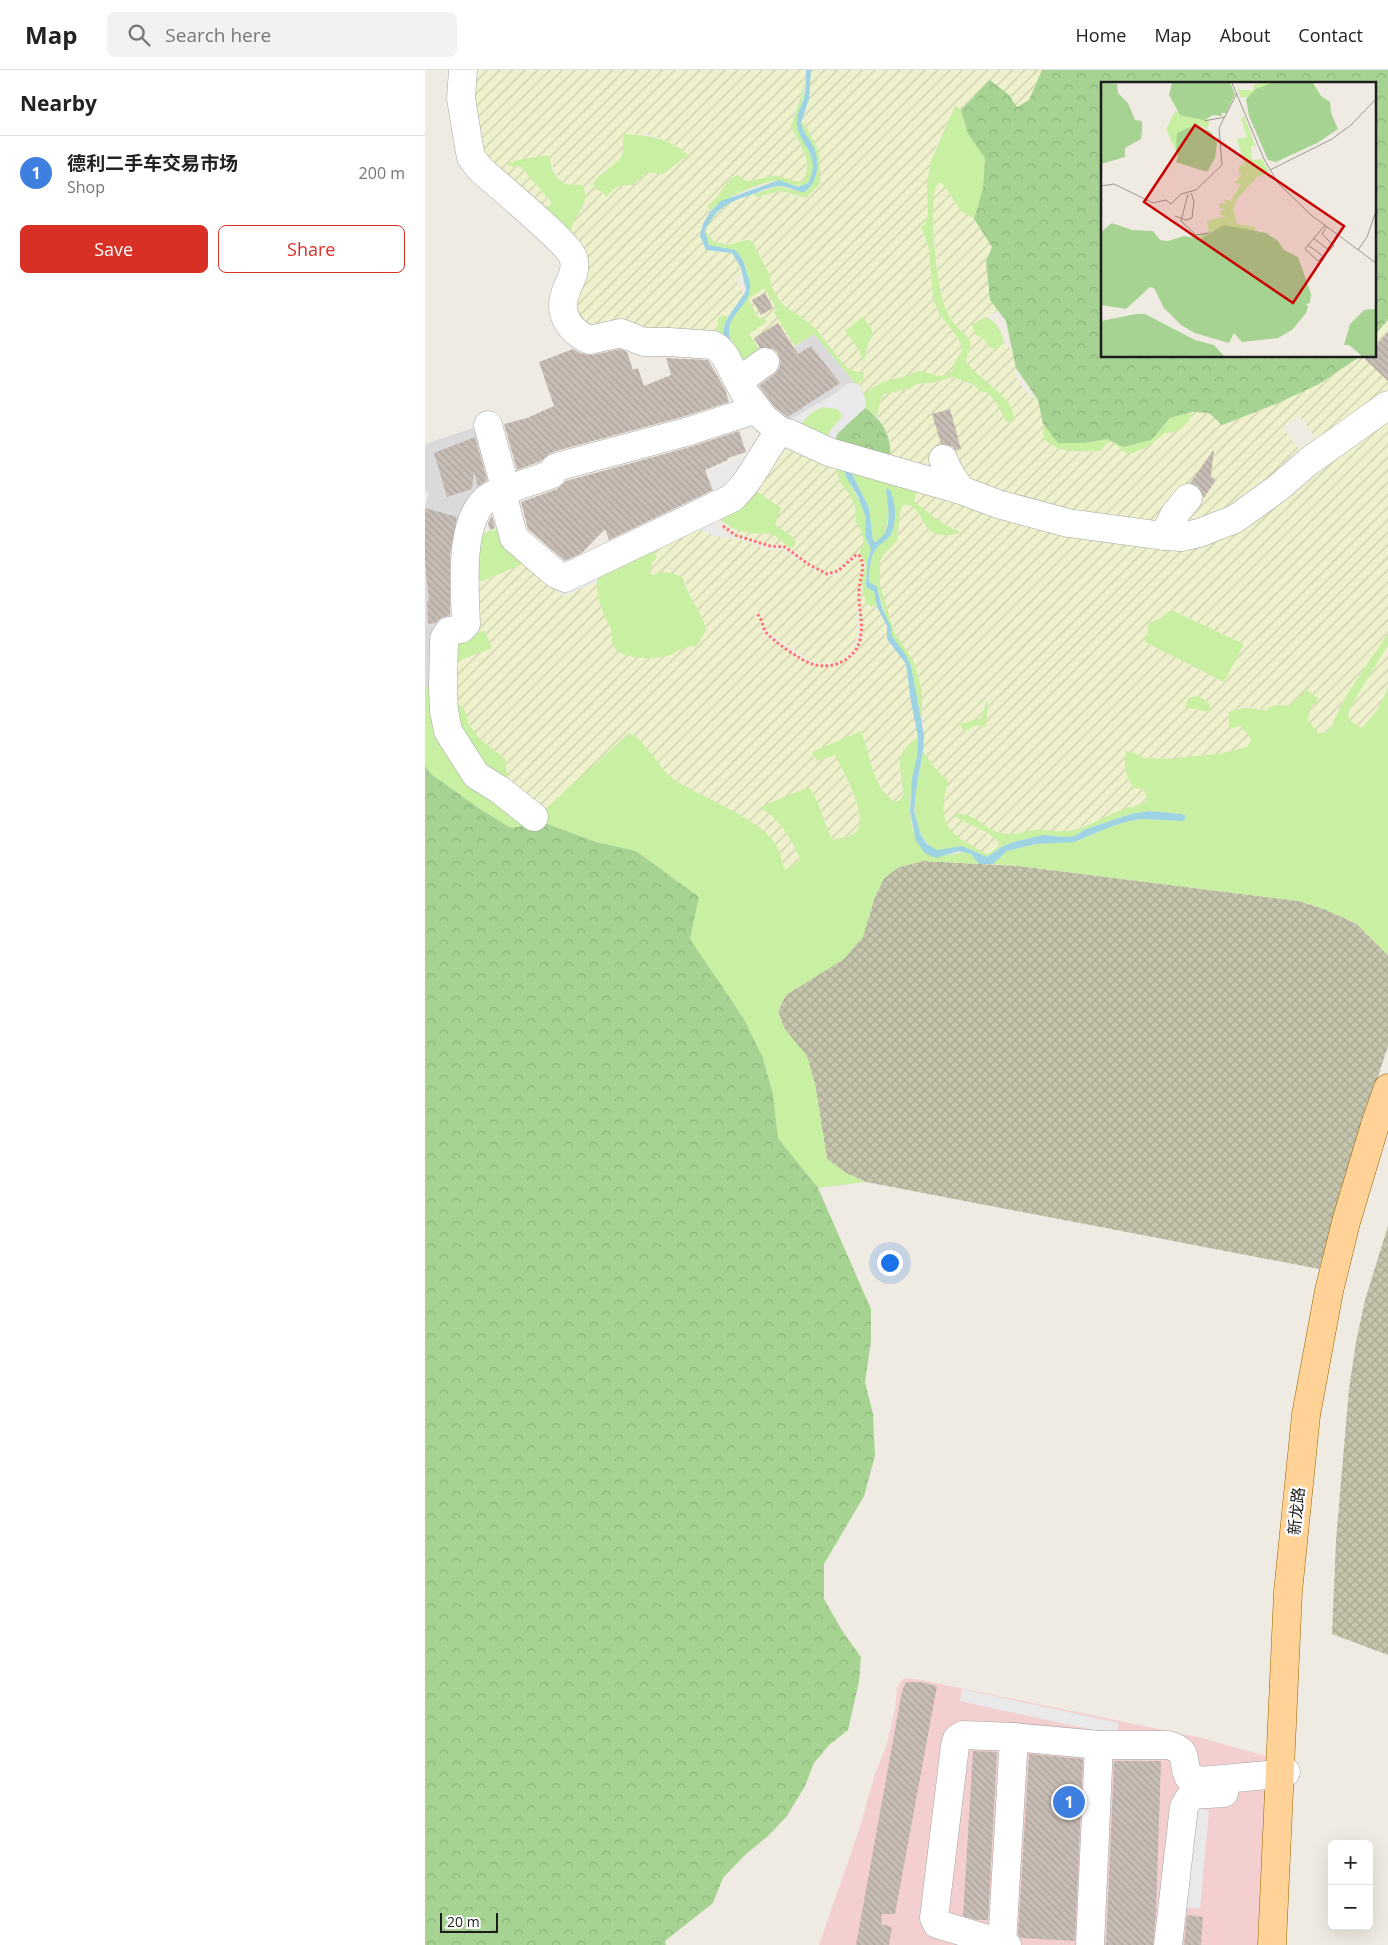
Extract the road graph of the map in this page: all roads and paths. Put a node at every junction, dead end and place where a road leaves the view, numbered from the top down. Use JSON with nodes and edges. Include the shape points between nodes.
{"nodes":[{"id":1,"x":463,"y":70,"type":"edge"},
{"id":2,"x":765,"y":362,"type":"dead end"},
{"id":3,"x":739,"y":381,"type":"junction"},
{"id":4,"x":1388,"y":405,"type":"edge"},
{"id":5,"x":757,"y":409,"type":"junction"},
{"id":6,"x":488,"y":426,"type":"dead end"},
{"id":7,"x":780,"y":431,"type":"junction"},
{"id":8,"x":943,"y":459,"type":"dead end"},
{"id":9,"x":961,"y":490,"type":"junction"},
{"id":10,"x":502,"y":492,"type":"junction"},
{"id":11,"x":1188,"y":498,"type":"dead end"},
{"id":12,"x":705,"y":512,"type":"junction"},
{"id":13,"x":1164,"y":536,"type":"junction"},
{"id":14,"x":757,"y":614,"type":"dead end"},
{"id":15,"x":534,"y":817,"type":"dead end"},
{"id":16,"x":1388,"y":1088,"type":"edge"},
{"id":17,"x":1388,"y":1113,"type":"edge"},
{"id":18,"x":1013,"y":1737,"type":"junction"},
{"id":19,"x":1099,"y":1745,"type":"junction"},
{"id":20,"x":1283,"y":1782,"type":"junction"},
{"id":21,"x":1004,"y":1944,"type":"edge"},
{"id":22,"x":1090,"y":1945,"type":"edge"},
{"id":23,"x":1168,"y":1945,"type":"edge"},
{"id":24,"x":1272,"y":1945,"type":"edge"},
{"id":25,"x":1281,"y":1945,"type":"edge"}],
"edges":[{"from":1,"to":3,"type":"street","via":[[461,98],[471,157],[573,256],[573,271],[565,293],[563,312],[573,329],[589,340],[621,334],[644,342],[713,345],[725,356]]},
{"from":2,"to":3,"type":"street"},
{"from":3,"to":5,"type":"street"},
{"from":4,"to":13,"type":"street","via":[[1235,519],[1199,534]]},
{"from":5,"to":7,"type":"street"},
{"from":5,"to":10,"type":"street","via":[[560,466],[552,474]]},
{"from":6,"to":10,"type":"street","via":[[504,483]]},
{"from":7,"to":9,"type":"street","via":[[829,452]]},
{"from":7,"to":12,"type":"street","via":[[741,490]]},
{"from":8,"to":9,"type":"street"},
{"from":9,"to":13,"type":"street","via":[[1068,523]]},
{"from":10,"to":12,"type":"street","via":[[514,538],[565,578]]},
{"from":10,"to":15,"type":"street","via":[[484,499],[473,517],[464,576],[466,624],[461,629],[449,631],[443,639],[444,711],[448,731],[477,774]]},
{"from":11,"to":13,"type":"street","via":[[1174,515]]},
{"from":12,"to":14,"type":"path","via":[[735,535],[769,546],[785,547],[827,574],[838,571],[856,555],[861,558],[861,635],[855,650],[845,661],[835,665],[814,665],[803,660],[768,634]]},
{"from":16,"to":20,"type":"main road","name":"新龙路","via":[[1346,1222],[1329,1291],[1306,1415],[1288,1592]]},
{"from":17,"to":20,"type":"main road","name":"新龙路","via":[[1347,1250],[1313,1418],[1296,1593]]},
{"from":18,"to":19,"type":"street"},
{"from":18,"to":21,"type":"street"},
{"from":18,"to":21,"type":"street","via":[[963,1736],[957,1739],[934,1918],[937,1924]]},
{"from":19,"to":20,"type":"street","via":[[1168,1745],[1179,1748],[1185,1756],[1188,1776],[1201,1781]]},
{"from":19,"to":22,"type":"street"},
{"from":20,"to":23,"type":"street","via":[[1191,1795],[1187,1800]]},
{"from":20,"to":24,"type":"main road","name":"新龙路"},
{"from":20,"to":25,"type":"main road","name":"新龙路"}]}
